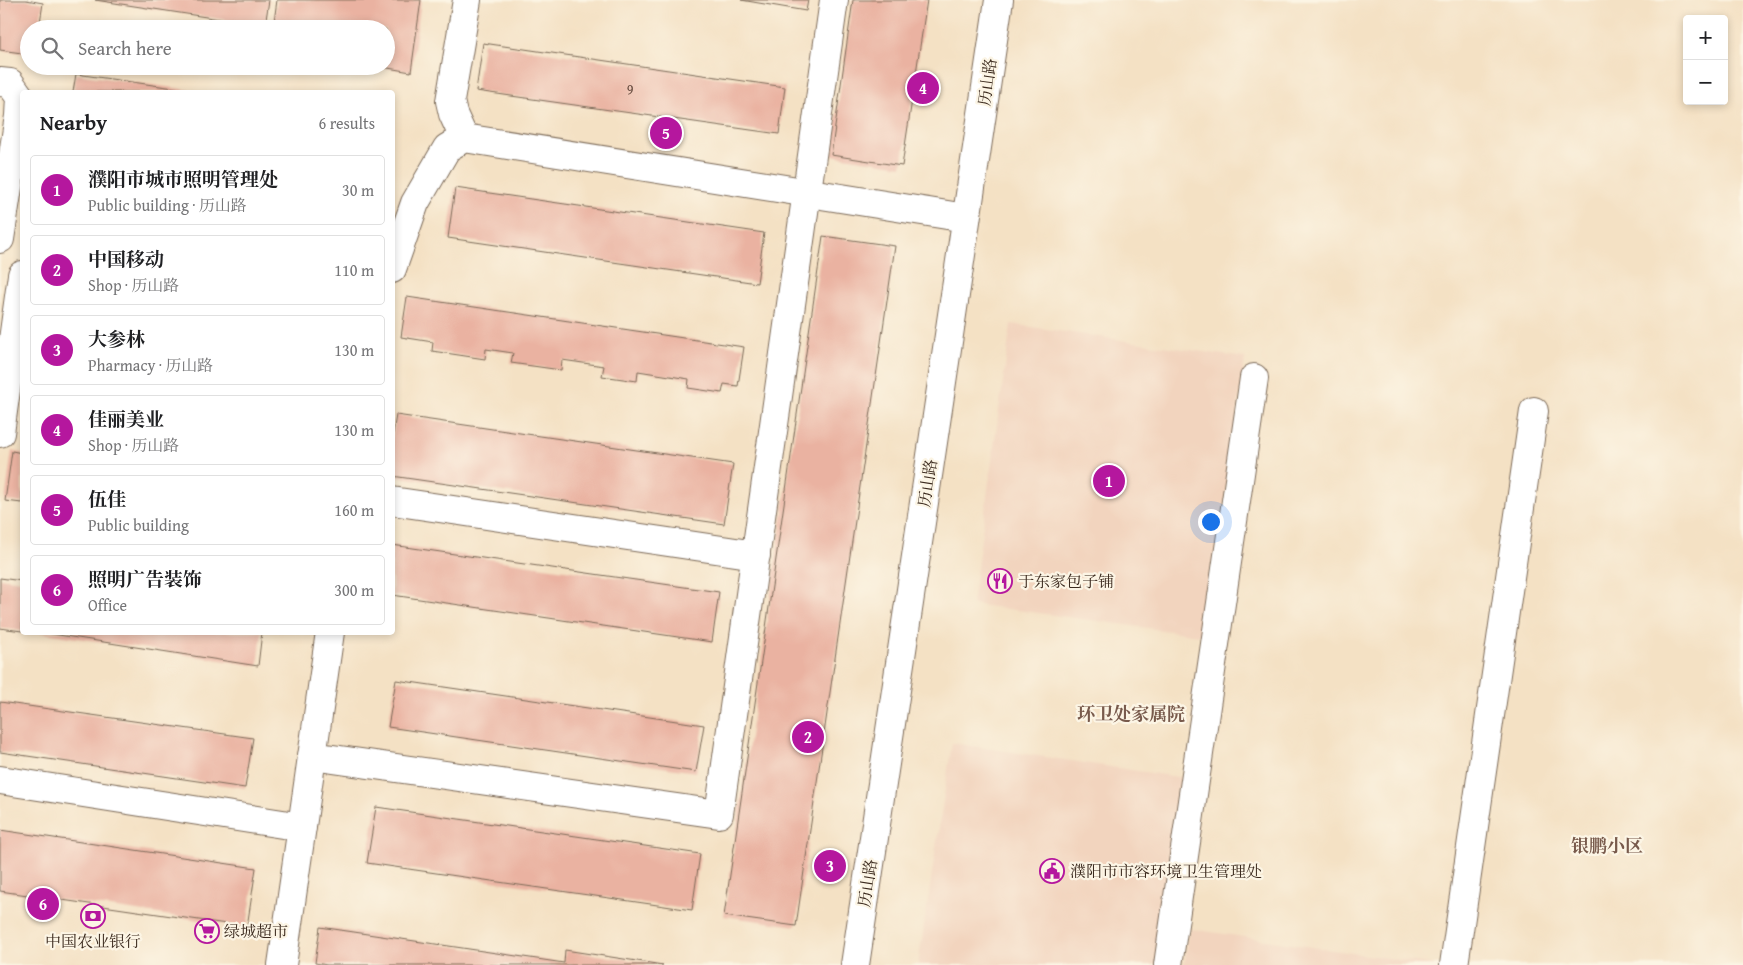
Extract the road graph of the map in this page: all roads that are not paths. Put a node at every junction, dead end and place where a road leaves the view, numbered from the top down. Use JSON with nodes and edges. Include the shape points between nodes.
{"nodes":[{"id":1,"x":467,"y":0,"type":"edge"},
{"id":2,"x":834,"y":0,"type":"edge"},
{"id":3,"x":999,"y":0,"type":"edge"},
{"id":4,"x":0,"y":82,"type":"edge"},
{"id":5,"x":464,"y":138,"type":"junction"},
{"id":6,"x":807,"y":192,"type":"junction"},
{"id":7,"x":966,"y":218,"type":"junction"},
{"id":8,"x":0,"y":238,"type":"edge"},
{"id":9,"x":395,"y":261,"type":"edge"},
{"id":10,"x":20,"y":289,"type":"edge"},
{"id":11,"x":1254,"y":378,"type":"dead end"},
{"id":12,"x":1534,"y":411,"type":"dead end"},
{"id":13,"x":0,"y":432,"type":"edge"},
{"id":14,"x":395,"y":502,"type":"edge"},
{"id":15,"x":756,"y":555,"type":"junction"},
{"id":16,"x":330,"y":635,"type":"edge"},
{"id":17,"x":312,"y":756,"type":"junction"},
{"id":18,"x":0,"y":780,"type":"edge"},
{"id":19,"x":302,"y":827,"type":"junction"},
{"id":20,"x":282,"y":965,"type":"edge"},
{"id":21,"x":854,"y":965,"type":"edge"},
{"id":22,"x":1168,"y":965,"type":"edge"},
{"id":23,"x":1454,"y":965,"type":"edge"}],
"edges":[{"from":1,"to":5,"type":"street","via":[[450,101]]},
{"from":2,"to":6,"type":"street"},
{"from":3,"to":7,"type":"street","name":"历山路"},
{"from":4,"to":8,"type":"street","via":[[10,83],[20,97]]},
{"from":5,"to":6,"type":"street"},
{"from":5,"to":9,"type":"street","via":[[447,148],[415,203]]},
{"from":6,"to":7,"type":"street"},
{"from":6,"to":15,"type":"street"},
{"from":7,"to":21,"type":"street","name":"历山路"},
{"from":10,"to":13,"type":"street"},
{"from":11,"to":22,"type":"street"},
{"from":12,"to":23,"type":"street"},
{"from":14,"to":15,"type":"street"},
{"from":15,"to":17,"type":"street","via":[[719,814]]},
{"from":16,"to":17,"type":"street"},
{"from":17,"to":19,"type":"street"},
{"from":18,"to":19,"type":"street"},
{"from":19,"to":20,"type":"street"}]}
